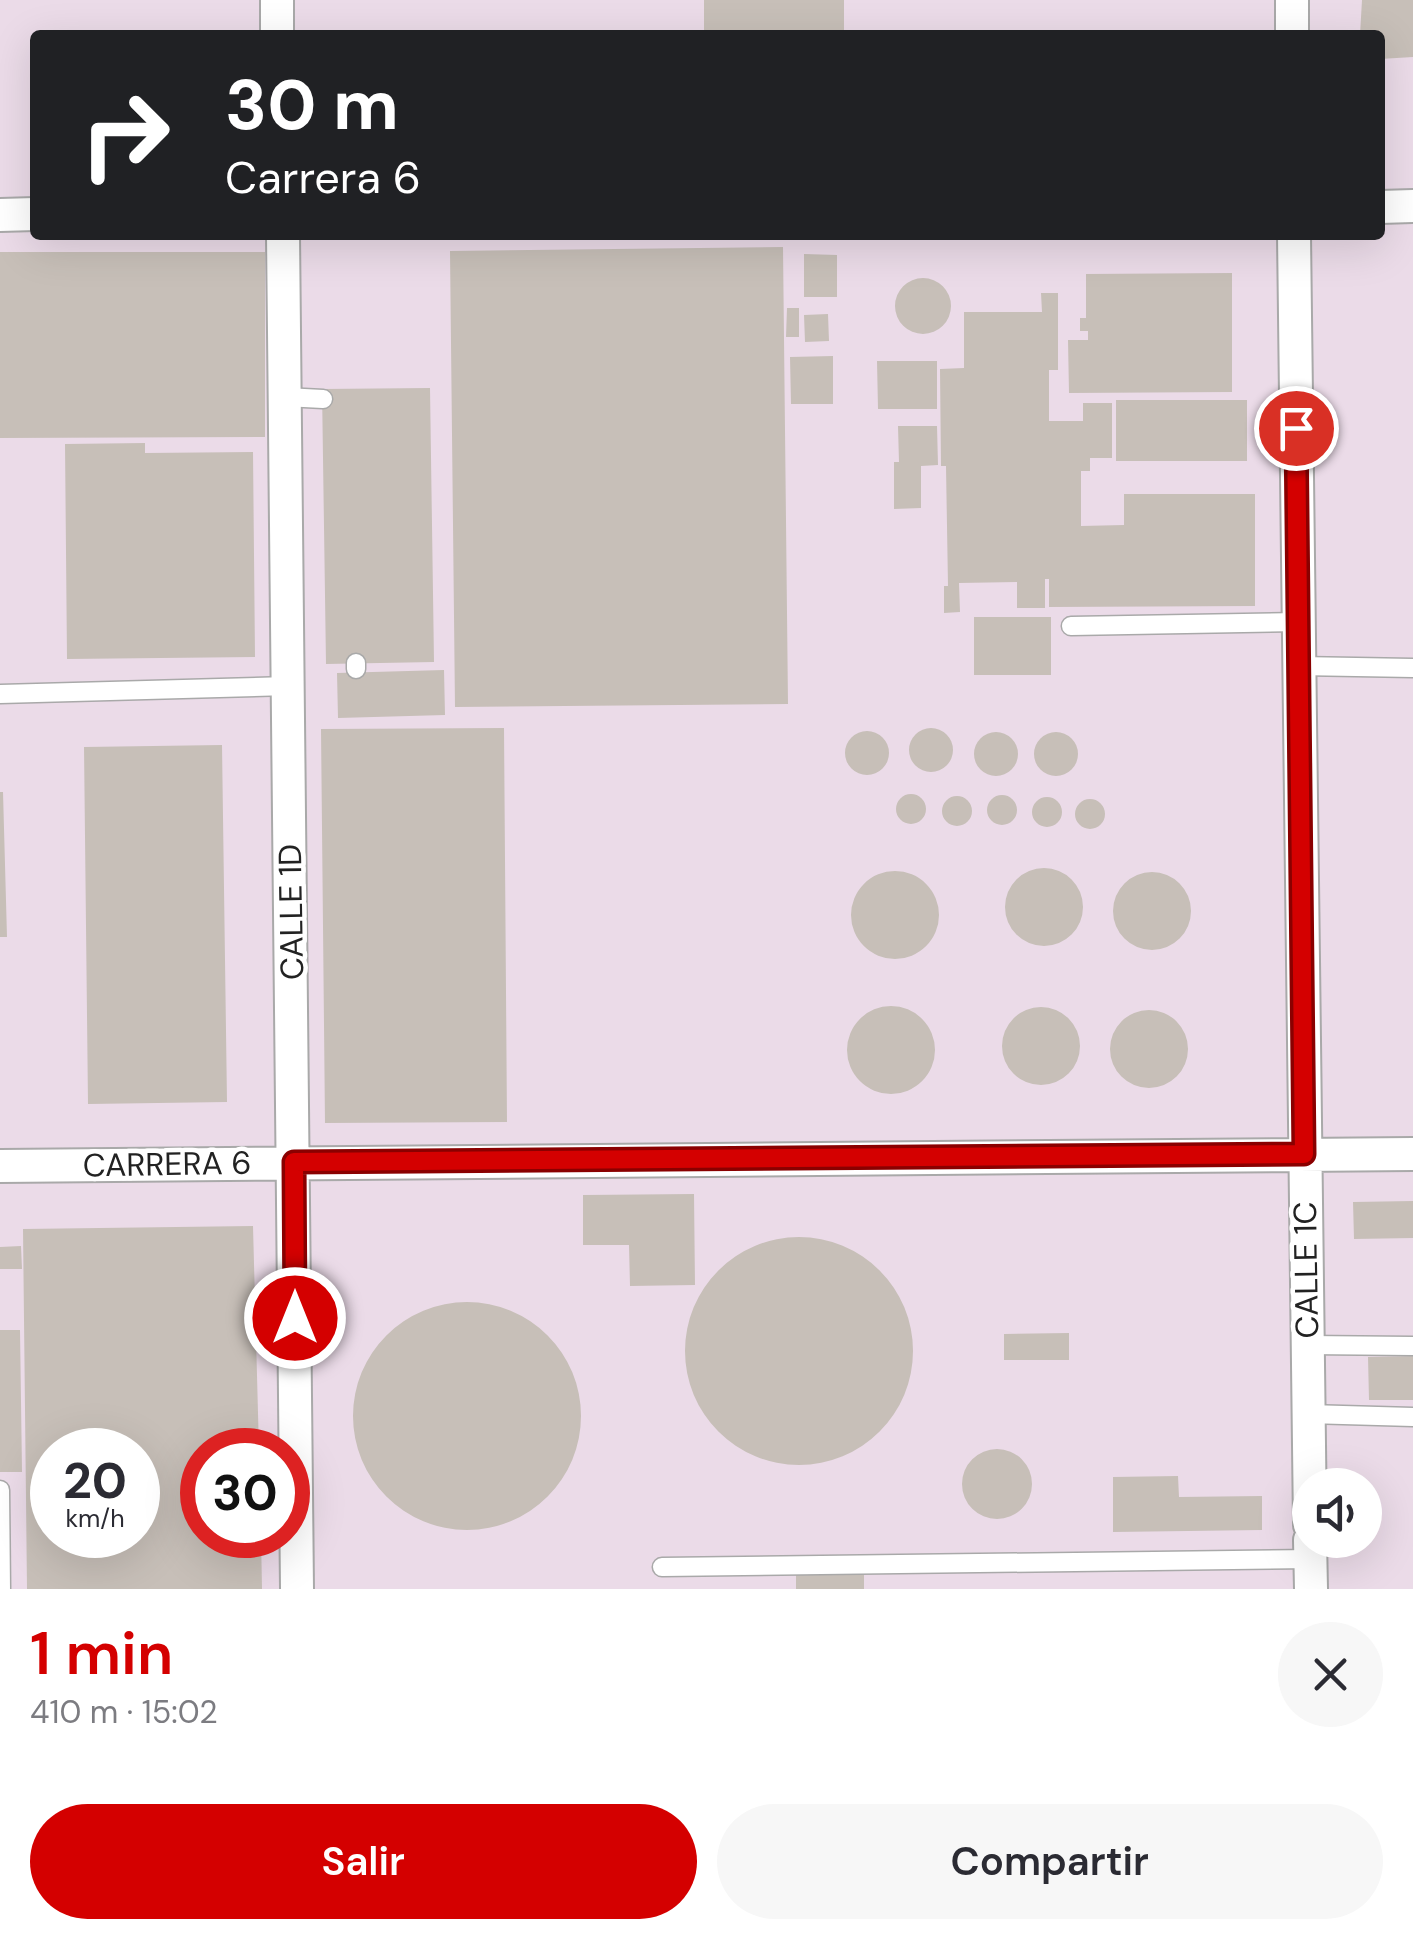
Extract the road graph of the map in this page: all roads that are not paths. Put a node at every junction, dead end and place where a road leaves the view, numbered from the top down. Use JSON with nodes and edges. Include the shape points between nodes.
{"nodes":[{"id":1,"x":276,"y":0,"type":"edge"},
{"id":2,"x":1292,"y":0,"type":"edge"},
{"id":3,"x":278,"y":30,"type":"edge"},
{"id":4,"x":1292,"y":30,"type":"edge"},
{"id":5,"x":1385,"y":206,"type":"edge"},
{"id":6,"x":1413,"y":206,"type":"edge"},
{"id":7,"x":30,"y":214,"type":"edge"},
{"id":8,"x":0,"y":215,"type":"edge"},
{"id":9,"x":283,"y":240,"type":"edge"},
{"id":10,"x":1294,"y":240,"type":"edge"},
{"id":11,"x":285,"y":398,"type":"junction"},
{"id":12,"x":323,"y":399,"type":"dead end"},
{"id":13,"x":1298,"y":622,"type":"junction"},
{"id":14,"x":1070,"y":626,"type":"dead end"},
{"id":15,"x":1299,"y":666,"type":"junction"},
{"id":16,"x":1413,"y":668,"type":"edge"},
{"id":17,"x":288,"y":686,"type":"junction"},
{"id":18,"x":0,"y":694,"type":"edge"},
{"id":19,"x":1304,"y":1154,"type":"junction"},
{"id":20,"x":1413,"y":1154,"type":"edge"},
{"id":21,"x":294,"y":1162,"type":"junction"},
{"id":22,"x":0,"y":1166,"type":"edge"},
{"id":23,"x":1307,"y":1345,"type":"junction"},
{"id":24,"x":1413,"y":1346,"type":"edge"},
{"id":25,"x":1308,"y":1414,"type":"junction"},
{"id":26,"x":1413,"y":1417,"type":"edge"},
{"id":27,"x":1309,"y":1468,"type":"edge"},
{"id":28,"x":0,"y":1490,"type":"edge"},
{"id":29,"x":1311,"y":1563,"type":"edge"},
{"id":30,"x":662,"y":1567,"type":"dead end"},
{"id":31,"x":1,"y":1589,"type":"edge"},
{"id":32,"x":297,"y":1589,"type":"edge"}],
"edges":[{"from":1,"to":3,"type":"street"},
{"from":2,"to":4,"type":"street"},
{"from":5,"to":6,"type":"street"},
{"from":7,"to":8,"type":"street"},
{"from":9,"to":11,"type":"street","name":"CALLE 1D"},
{"from":10,"to":13,"type":"street","name":"CALLE 1C"},
{"from":11,"to":12,"type":"lane"},
{"from":11,"to":17,"type":"street","name":"CALLE 1D"},
{"from":13,"to":14,"type":"lane"},
{"from":13,"to":15,"type":"street","name":"CALLE 1C"},
{"from":15,"to":16,"type":"lane"},
{"from":15,"to":19,"type":"street","name":"CALLE 1C"},
{"from":17,"to":18,"type":"lane"},
{"from":17,"to":21,"type":"street","name":"CALLE 1D"},
{"from":19,"to":20,"type":"street","name":"CARRERA 6"},
{"from":19,"to":21,"type":"street","name":"CARRERA 6"},
{"from":19,"to":23,"type":"street","name":"CALLE 1C"},
{"from":21,"to":22,"type":"street","name":"CARRERA 6"},
{"from":21,"to":32,"type":"street","name":"CALLE 1D"},
{"from":23,"to":24,"type":"lane"},
{"from":23,"to":25,"type":"street","name":"CALLE 1C"},
{"from":25,"to":26,"type":"lane"},
{"from":25,"to":27,"type":"street","name":"CALLE 1C"},
{"from":28,"to":31,"type":"lane"},
{"from":29,"to":30,"type":"lane"}]}
